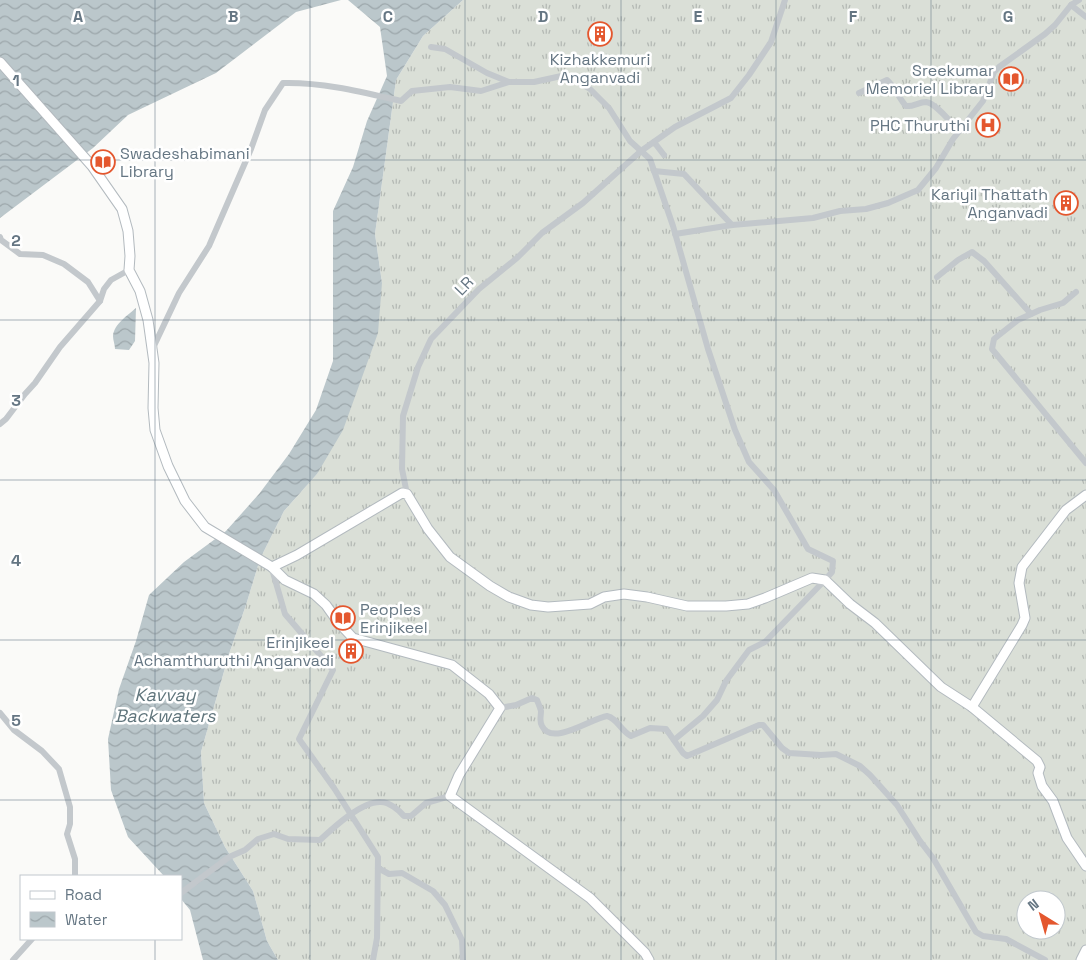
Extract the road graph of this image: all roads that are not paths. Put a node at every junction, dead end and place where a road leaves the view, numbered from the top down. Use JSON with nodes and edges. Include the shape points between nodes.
{"nodes":[{"id":1,"x":785,"y":0,"type":"edge"},
{"id":2,"x":1079,"y":0,"type":"edge"},
{"id":3,"x":1071,"y":5,"type":"junction"},
{"id":4,"x":1086,"y":16,"type":"edge"},
{"id":5,"x":431,"y":47,"type":"dead end"},
{"id":6,"x":0,"y":62,"type":"edge"},
{"id":7,"x":509,"y":82,"type":"junction"},
{"id":8,"x":858,"y":93,"type":"dead end"},
{"id":9,"x":959,"y":131,"type":"junction"},
{"id":10,"x":654,"y":142,"type":"junction"},
{"id":11,"x":641,"y":151,"type":"junction"},
{"id":12,"x":664,"y":155,"type":"dead end"},
{"id":13,"x":654,"y":171,"type":"junction"},
{"id":14,"x":732,"y":225,"type":"junction"},
{"id":15,"x":675,"y":234,"type":"junction"},
{"id":16,"x":0,"y":237,"type":"edge"},
{"id":17,"x":129,"y":270,"type":"junction"},
{"id":18,"x":937,"y":277,"type":"dead end"},
{"id":19,"x":1076,"y":292,"type":"dead end"},
{"id":20,"x":100,"y":301,"type":"junction"},
{"id":21,"x":1031,"y":314,"type":"junction"},
{"id":22,"x":152,"y":351,"type":"junction"},
{"id":23,"x":0,"y":424,"type":"edge"},
{"id":24,"x":1086,"y":463,"type":"edge"},
{"id":25,"x":407,"y":494,"type":"junction"},
{"id":26,"x":1086,"y":495,"type":"edge"},
{"id":27,"x":272,"y":568,"type":"junction"},
{"id":28,"x":825,"y":580,"type":"junction"},
{"id":29,"x":972,"y":707,"type":"junction"},
{"id":30,"x":500,"y":708,"type":"junction"},
{"id":31,"x":0,"y":713,"type":"edge"},
{"id":32,"x":674,"y":740,"type":"junction"},
{"id":33,"x":450,"y":796,"type":"junction"},
{"id":34,"x":351,"y":815,"type":"junction"},
{"id":35,"x":1086,"y":866,"type":"edge"},
{"id":36,"x":378,"y":868,"type":"junction"},
{"id":37,"x":75,"y":875,"type":"edge"},
{"id":38,"x":182,"y":891,"type":"edge"},
{"id":39,"x":31,"y":940,"type":"edge"},
{"id":40,"x":1086,"y":950,"type":"edge"},
{"id":41,"x":13,"y":960,"type":"edge"},
{"id":42,"x":374,"y":960,"type":"edge"},
{"id":43,"x":463,"y":960,"type":"edge"},
{"id":44,"x":649,"y":960,"type":"edge"},
{"id":45,"x":1045,"y":960,"type":"edge"},
{"id":46,"x":1081,"y":960,"type":"edge"}],
"edges":[{"from":1,"to":10,"type":"street","name":"LR","via":[[771,42],[731,98],[675,127]]},
{"from":2,"to":3,"type":"street"},
{"from":3,"to":4,"type":"street"},
{"from":3,"to":9,"type":"street","via":[[1045,34],[994,72],[983,101]]},
{"from":5,"to":7,"type":"street","via":[[446,49]]},
{"from":6,"to":17,"type":"street","via":[[92,166],[122,209],[128,231]]},
{"from":7,"to":11,"type":"street","via":[[534,82],[566,75],[590,89],[609,108],[630,141]]},
{"from":7,"to":22,"type":"street","via":[[481,91],[450,87],[412,91],[401,101],[351,89],[283,82],[265,110],[209,246],[179,293]]},
{"from":8,"to":9,"type":"street","via":[[887,80],[906,106],[925,102],[934,105]]},
{"from":9,"to":14,"type":"street","via":[[918,190],[888,203],[813,218]]},
{"from":10,"to":11,"type":"street","name":"LR"},
{"from":10,"to":12,"type":"street"},
{"from":11,"to":13,"type":"street","via":[[650,159]]},
{"from":11,"to":25,"type":"street","name":"LR","via":[[479,289],[431,339],[418,367],[403,416],[402,469]]},
{"from":13,"to":14,"type":"street","via":[[684,174]]},
{"from":13,"to":15,"type":"street"},
{"from":14,"to":15,"type":"street"},
{"from":15,"to":28,"type":"street","via":[[735,430],[749,462],[774,490],[808,549],[833,561],[832,572]]},
{"from":16,"to":20,"type":"street","via":[[20,254],[42,255],[64,264],[88,282]]},
{"from":17,"to":20,"type":"street","via":[[111,280]]},
{"from":17,"to":22,"type":"street","via":[[140,291]]},
{"from":18,"to":21,"type":"street","via":[[972,252]]},
{"from":19,"to":21,"type":"street","via":[[1063,303]]},
{"from":20,"to":23,"type":"street"},
{"from":21,"to":24,"type":"street","via":[[994,339],[992,348]]},
{"from":22,"to":27,"type":"street","via":[[155,430],[185,501],[205,527]]},
{"from":25,"to":27,"type":"street","via":[[402,493],[380,505]]},
{"from":25,"to":28,"type":"street","via":[[450,557],[490,586],[531,605],[590,604],[604,596],[624,594],[687,606],[726,606],[748,604],[812,578]]},
{"from":26,"to":29,"type":"street","via":[[1066,510],[1022,567],[1018,583],[1025,618]]},
{"from":27,"to":30,"type":"street","via":[[285,580],[314,594],[353,638],[452,665],[489,694]]},
{"from":27,"to":34,"type":"street","via":[[285,614],[333,670],[299,739]]},
{"from":28,"to":29,"type":"street","via":[[941,687]]},
{"from":28,"to":32,"type":"street","via":[[765,642],[749,650],[726,681],[717,700]]},
{"from":29,"to":35,"type":"street","via":[[1037,761],[1042,786],[1053,801],[1067,838]]},
{"from":30,"to":32,"type":"street","via":[[532,698],[537,700],[543,730],[553,734],[607,716],[631,736],[650,728],[660,728],[666,729]]},
{"from":30,"to":33,"type":"street","via":[[459,775]]},
{"from":31,"to":37,"type":"street","via":[[14,730],[59,769],[70,807],[68,834],[75,859]]},
{"from":32,"to":45,"type":"street","via":[[688,756],[763,725],[789,753],[836,754],[860,766],[898,805],[976,932],[1006,940]]},
{"from":33,"to":34,"type":"street","via":[[426,803],[411,816],[404,816],[398,809],[381,802],[363,806]]},
{"from":33,"to":44,"type":"street","via":[[590,898]]},
{"from":34,"to":36,"type":"street","via":[[378,857]]},
{"from":34,"to":38,"type":"street","via":[[320,840],[288,839],[274,834],[258,840]]},
{"from":36,"to":42,"type":"street"},
{"from":36,"to":43,"type":"street","via":[[389,874],[402,873],[433,891],[445,905],[462,940]]},
{"from":39,"to":41,"type":"street"},
{"from":40,"to":46,"type":"street"}]}
